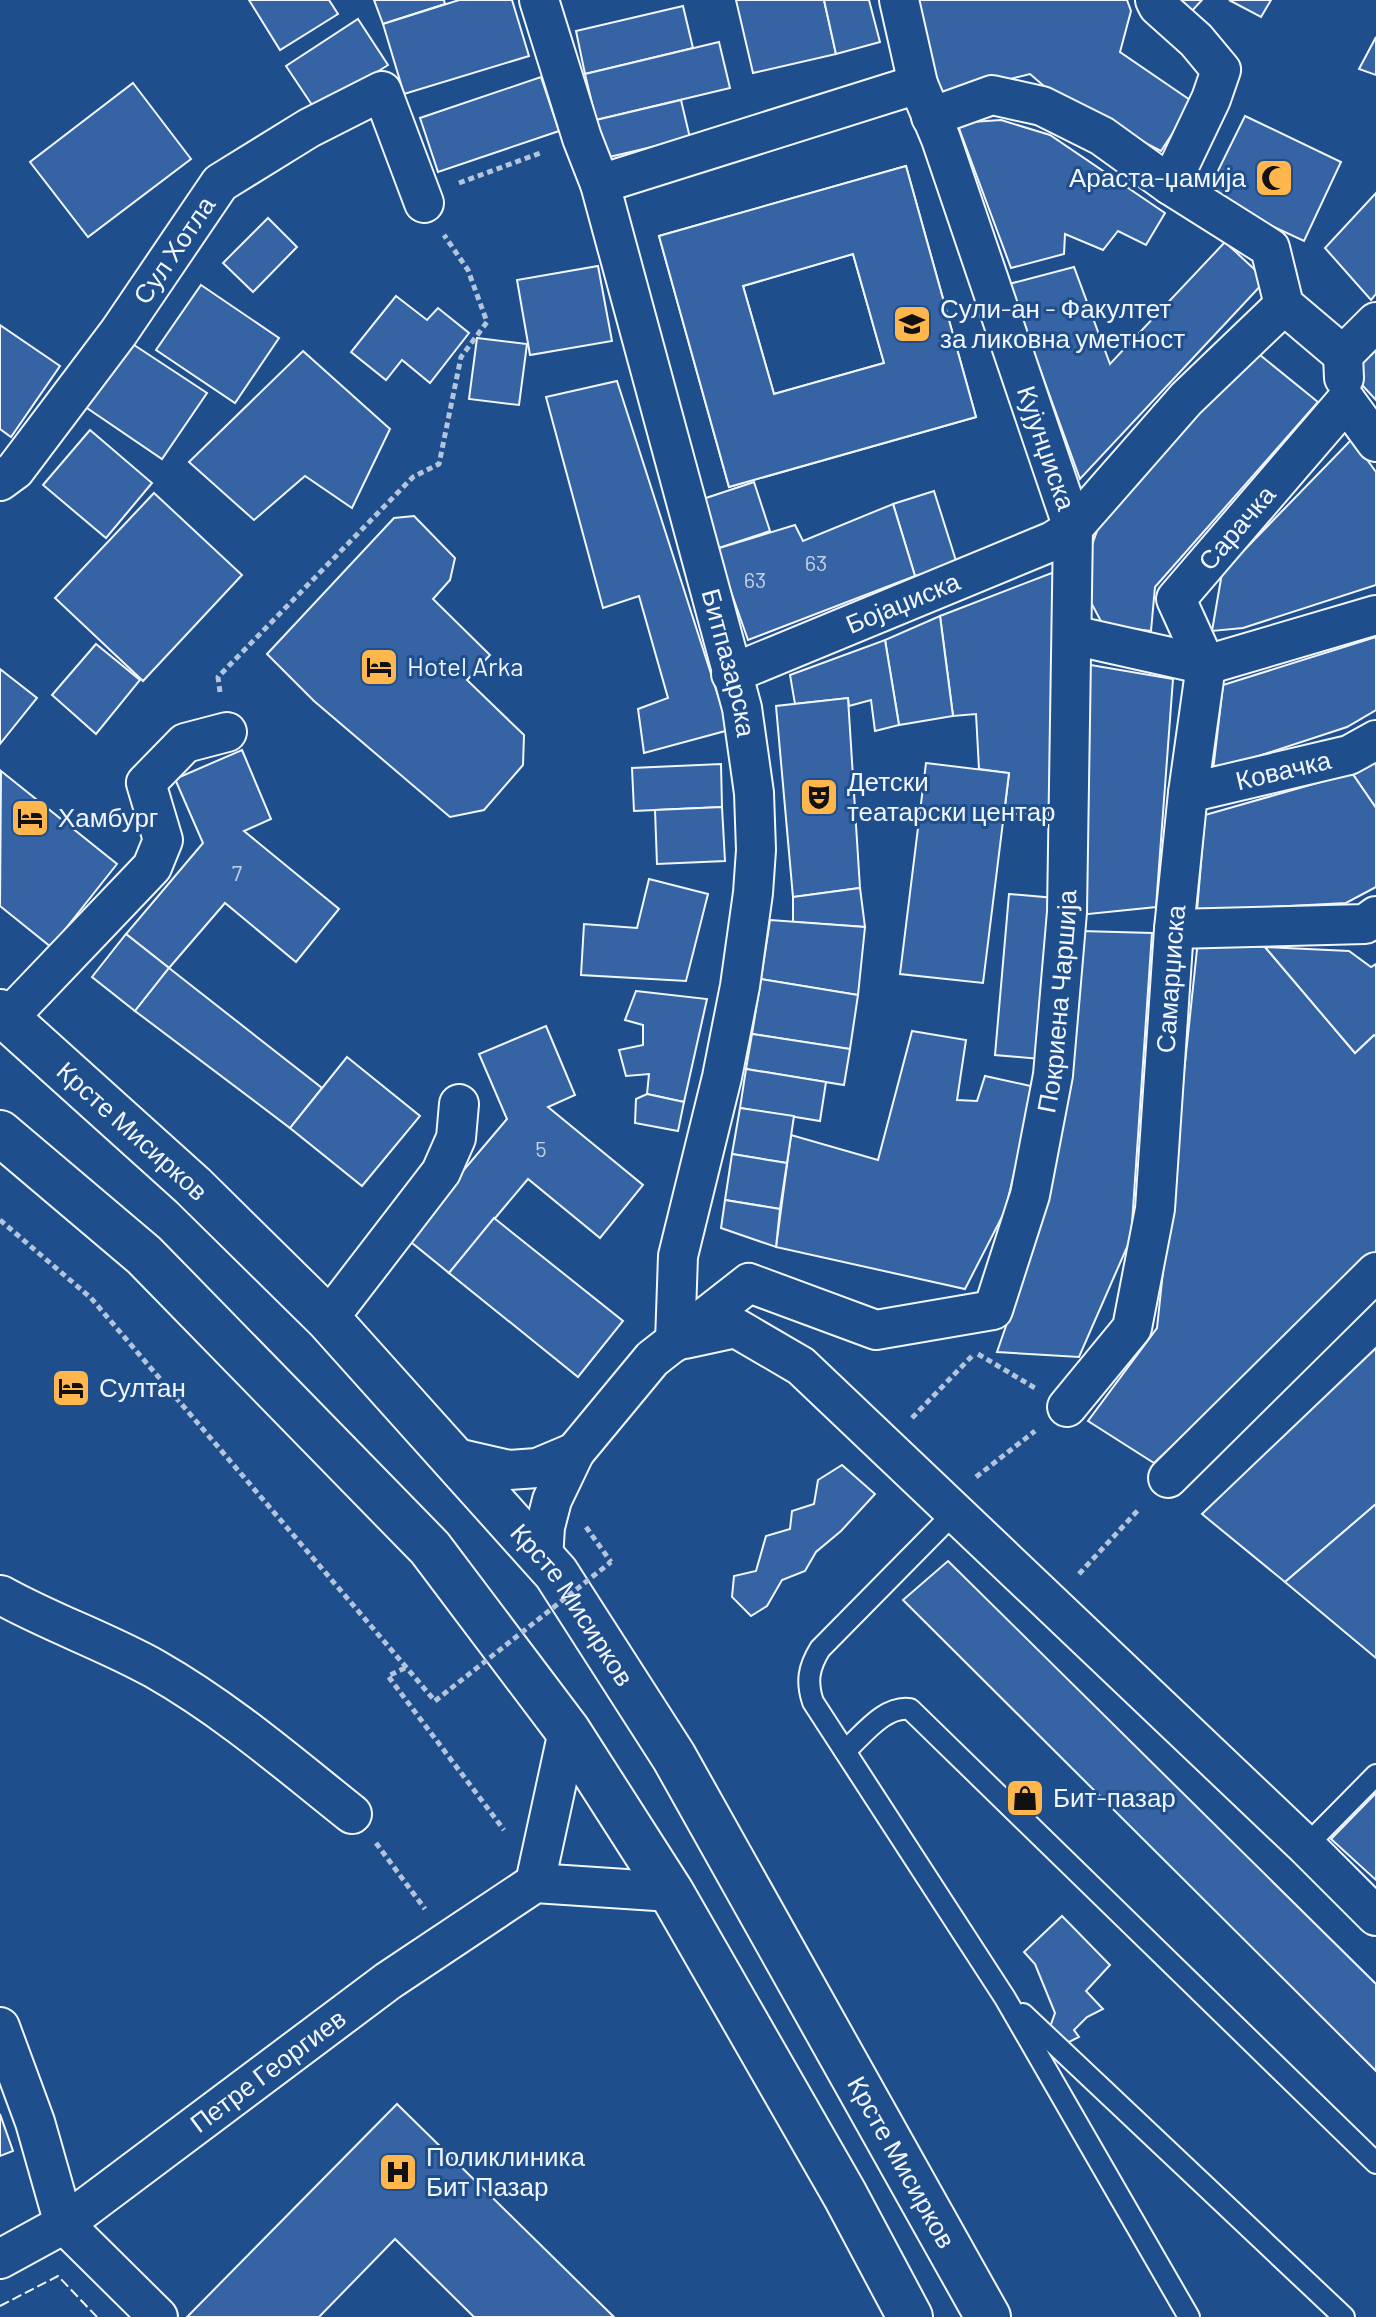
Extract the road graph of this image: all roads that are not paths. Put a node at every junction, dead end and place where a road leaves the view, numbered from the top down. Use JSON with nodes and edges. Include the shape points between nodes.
{"nodes":[{"id":1,"x":539,"y":0,"type":"edge"},
{"id":2,"x":899,"y":0,"type":"edge"},
{"id":3,"x":1155,"y":0,"type":"edge"},
{"id":4,"x":924,"y":101,"type":"junction"},
{"id":5,"x":600,"y":184,"type":"junction"},
{"id":6,"x":1170,"y":185,"type":"junction"},
{"id":7,"x":424,"y":203,"type":"road end"},
{"id":8,"x":1284,"y":305,"type":"junction"},
{"id":9,"x":1376,"y":322,"type":"edge"},
{"id":10,"x":1343,"y":355,"type":"junction"},
{"id":11,"x":1346,"y":401,"type":"junction"},
{"id":12,"x":1376,"y":442,"type":"edge"},
{"id":13,"x":0,"y":481,"type":"edge"},
{"id":14,"x":1073,"y":528,"type":"junction"},
{"id":15,"x":1376,"y":615,"type":"edge"},
{"id":16,"x":1072,"y":635,"type":"junction"},
{"id":17,"x":1206,"y":665,"type":"junction"},
{"id":18,"x":731,"y":674,"type":"junction"},
{"id":19,"x":1069,"y":685,"type":"joint"},
{"id":20,"x":227,"y":732,"type":"road end"},
{"id":21,"x":1376,"y":740,"type":"edge"},
{"id":22,"x":1188,"y":793,"type":"junction"},
{"id":23,"x":1376,"y":916,"type":"edge"},
{"id":24,"x":1174,"y":929,"type":"junction"},
{"id":25,"x":4,"y":1015,"type":"edge"},
{"id":26,"x":459,"y":1104,"type":"dead end"},
{"id":27,"x":0,"y":1133,"type":"edge"},
{"id":28,"x":1376,"y":1272,"type":"edge"},
{"id":29,"x":328,"y":1319,"type":"junction"},
{"id":30,"x":675,"y":1342,"type":"junction"},
{"id":31,"x":1067,"y":1407,"type":"road end"},
{"id":32,"x":575,"y":1452,"type":"junction"},
{"id":33,"x":452,"y":1457,"type":"junction"},
{"id":34,"x":1168,"y":1478,"type":"road end"},
{"id":35,"x":949,"y":1507,"type":"junction"},
{"id":36,"x":543,"y":1559,"type":"junction"},
{"id":37,"x":0,"y":1595,"type":"edge"},
{"id":38,"x":568,"y":1731,"type":"junction"},
{"id":39,"x":845,"y":1751,"type":"junction"},
{"id":40,"x":1376,"y":1775,"type":"edge"},
{"id":41,"x":352,"y":1814,"type":"dead end"},
{"id":42,"x":1306,"y":1846,"type":"junction"},
{"id":43,"x":535,"y":1883,"type":"junction"},
{"id":44,"x":671,"y":1892,"type":"junction"},
{"id":45,"x":1376,"y":1916,"type":"edge"},
{"id":46,"x":1005,"y":1998,"type":"junction"},
{"id":47,"x":0,"y":2027,"type":"edge"},
{"id":48,"x":1376,"y":2163,"type":"edge"},
{"id":49,"x":64,"y":2224,"type":"junction"},
{"id":50,"x":878,"y":2257,"type":"junction"},
{"id":51,"x":0,"y":2259,"type":"edge"},
{"id":52,"x":158,"y":2317,"type":"edge"},
{"id":53,"x":886,"y":2317,"type":"edge"},
{"id":54,"x":910,"y":2317,"type":"edge"},
{"id":55,"x":988,"y":2317,"type":"edge"},
{"id":56,"x":1189,"y":2317,"type":"edge"},
{"id":57,"x":1344,"y":2317,"type":"edge"}],
"edges":[{"from":1,"to":5,"type":"street","name":"Битпазарска"},
{"from":2,"to":4,"type":"street","name":"Кујунџиска"},
{"from":3,"to":6,"type":"street","via":[[1221,70]]},
{"from":4,"to":5,"type":"street"},
{"from":4,"to":6,"type":"street","via":[[992,95],[1042,106],[1102,136]]},
{"from":4,"to":14,"type":"street","name":"Кујунџиска"},
{"from":5,"to":18,"type":"street","name":"Битпазарска"},
{"from":6,"to":8,"type":"street","via":[[1270,248]]},
{"from":7,"to":13,"type":"street","name":"Сул Хотла","via":[[382,91],[220,183],[119,332],[15,470]]},
{"from":8,"to":10,"type":"street"},
{"from":8,"to":14,"type":"street","via":[[1186,399]]},
{"from":9,"to":10,"type":"street"},
{"from":10,"to":11,"type":"street"},
{"from":11,"to":12,"type":"street"},
{"from":11,"to":17,"type":"street","name":"Сарачка","via":[[1176,599]]},
{"from":14,"to":16,"type":"street","name":"Кујунџиска"},
{"from":14,"to":18,"type":"street","name":"Бојаџиска","via":[[1053,541]]},
{"from":15,"to":17,"type":"street"},
{"from":16,"to":17,"type":"street"},
{"from":16,"to":19,"type":"street","name":"Кујунџиска"},
{"from":17,"to":22,"type":"street","name":"Самарџиска"},
{"from":18,"to":30,"type":"street","name":"Битпазарска","via":[[742,708],[754,793],[753,893],[722,1077],[678,1256]]},
{"from":19,"to":30,"type":"street","name":"Покриена Чаршија","via":[[1067,912],[1053,1075],[1030,1195],[993,1310],[876,1330],[749,1283]]},
{"from":20,"to":25,"type":"street","via":[[185,743],[146,783],[163,840],[152,867]]},
{"from":21,"to":22,"type":"street","name":"Ковачка","via":[[1349,755]]},
{"from":22,"to":24,"type":"street","name":"Самарџиска"},
{"from":23,"to":24,"type":"street","via":[[1365,924]]},
{"from":24,"to":31,"type":"street","name":"Самарџиска","via":[[1155,1209],[1132,1328]]},
{"from":25,"to":29,"type":"street","name":"Крсте Мисирков","via":[[193,1186]]},
{"from":26,"to":29,"type":"street","via":[[456,1138],[441,1172]]},
{"from":27,"to":38,"type":"street","via":[[144,1255],[430,1548]]},
{"from":28,"to":34,"type":"street"},
{"from":29,"to":33,"type":"street","name":"Крсте Мисирков"},
{"from":30,"to":32,"type":"street","via":[[652,1359]]},
{"from":30,"to":35,"type":"street","via":[[736,1328],[801,1366]]},
{"from":32,"to":33,"type":"street","via":[[537,1468],[509,1470]]},
{"from":32,"to":36,"type":"street","via":[[552,1500]]},
{"from":33,"to":36,"type":"street","name":"Крсте Мисирков"},
{"from":35,"to":39,"type":"lane","via":[[811,1664],[807,1686],[813,1702]]},
{"from":35,"to":42,"type":"street"},
{"from":36,"to":55,"type":"street","name":"Крсте Мисирков","via":[[674,1757]]},
{"from":37,"to":41,"type":"street","via":[[154,1668],[226,1713]]},
{"from":38,"to":43,"type":"street"},
{"from":38,"to":44,"type":"street"},
{"from":39,"to":46,"type":"lane"},
{"from":39,"to":48,"type":"lane","via":[[888,1712],[910,1709]]},
{"from":40,"to":42,"type":"lane"},
{"from":42,"to":45,"type":"street"},
{"from":43,"to":44,"type":"street"},
{"from":43,"to":49,"type":"street","name":"Петре Георгиев","via":[[447,1940]]},
{"from":44,"to":50,"type":"street"},
{"from":46,"to":56,"type":"lane"},
{"from":46,"to":57,"type":"lane"},
{"from":47,"to":49,"type":"street"},
{"from":49,"to":51,"type":"street","name":"Петре Георгиев"},
{"from":49,"to":52,"type":"street"},
{"from":50,"to":53,"type":"street"},
{"from":50,"to":54,"type":"street"}]}
